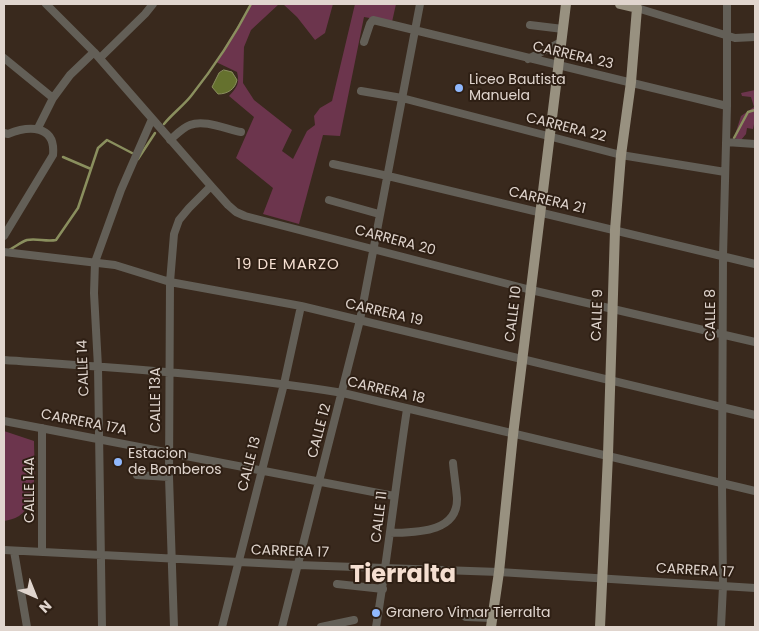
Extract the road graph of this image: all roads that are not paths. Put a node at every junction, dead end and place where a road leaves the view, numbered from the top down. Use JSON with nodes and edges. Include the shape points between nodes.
{"nodes":[{"id":1,"x":46,"y":4,"type":"edge"},
{"id":2,"x":153,"y":4,"type":"edge"},
{"id":3,"x":420,"y":4,"type":"edge"},
{"id":4,"x":566,"y":4,"type":"edge"},
{"id":5,"x":620,"y":4,"type":"edge"},
{"id":6,"x":727,"y":4,"type":"edge"},
{"id":7,"x":637,"y":6,"type":"edge"},
{"id":8,"x":530,"y":25,"type":"dead end"},
{"id":9,"x":563,"y":29,"type":"junction"},
{"id":10,"x":415,"y":30,"type":"junction"},
{"id":11,"x":726,"y":35,"type":"junction"},
{"id":12,"x":755,"y":37,"type":"edge"},
{"id":13,"x":364,"y":42,"type":"dead end"},
{"id":14,"x":561,"y":42,"type":"junction"},
{"id":15,"x":97,"y":55,"type":"junction"},
{"id":16,"x":4,"y":58,"type":"edge"},
{"id":17,"x":528,"y":59,"type":"junction"},
{"id":18,"x":558,"y":65,"type":"junction"},
{"id":19,"x":631,"y":82,"type":"junction"},
{"id":20,"x":361,"y":91,"type":"dead end"},
{"id":21,"x":53,"y":98,"type":"junction"},
{"id":22,"x":402,"y":98,"type":"junction"},
{"id":23,"x":727,"y":106,"type":"junction"},
{"id":24,"x":152,"y":119,"type":"junction"},
{"id":25,"x":38,"y":128,"type":"junction"},
{"id":26,"x":241,"y":132,"type":"dead end"},
{"id":27,"x":5,"y":136,"type":"edge"},
{"id":28,"x":549,"y":137,"type":"junction"},
{"id":29,"x":170,"y":140,"type":"junction"},
{"id":30,"x":726,"y":142,"type":"junction"},
{"id":31,"x":755,"y":144,"type":"edge"},
{"id":32,"x":621,"y":155,"type":"junction"},
{"id":33,"x":333,"y":164,"type":"dead end"},
{"id":34,"x":725,"y":172,"type":"junction"},
{"id":35,"x":388,"y":176,"type":"junction"},
{"id":36,"x":210,"y":186,"type":"junction"},
{"id":37,"x":330,"y":200,"type":"dead end"},
{"id":38,"x":540,"y":212,"type":"junction"},
{"id":39,"x":379,"y":214,"type":"junction"},
{"id":40,"x":616,"y":230,"type":"junction"},
{"id":41,"x":4,"y":236,"type":"edge"},
{"id":42,"x":374,"y":248,"type":"junction"},
{"id":43,"x":4,"y":252,"type":"edge"},
{"id":44,"x":723,"y":256,"type":"junction"},
{"id":45,"x":95,"y":262,"type":"junction"},
{"id":46,"x":755,"y":264,"type":"edge"},
{"id":47,"x":170,"y":282,"type":"junction"},
{"id":48,"x":531,"y":290,"type":"junction"},
{"id":49,"x":300,"y":306,"type":"junction"},
{"id":50,"x":612,"y":309,"type":"junction"},
{"id":51,"x":360,"y":320,"type":"junction"},
{"id":52,"x":723,"y":335,"type":"junction"},
{"id":53,"x":755,"y":342,"type":"edge"},
{"id":54,"x":523,"y":358,"type":"junction"},
{"id":55,"x":4,"y":360,"type":"edge"},
{"id":56,"x":98,"y":367,"type":"junction"},
{"id":57,"x":169,"y":374,"type":"junction"},
{"id":58,"x":610,"y":379,"type":"junction"},
{"id":59,"x":284,"y":384,"type":"junction"},
{"id":60,"x":342,"y":393,"type":"junction"},
{"id":61,"x":722,"y":406,"type":"junction"},
{"id":62,"x":407,"y":409,"type":"junction"},
{"id":63,"x":755,"y":415,"type":"edge"},
{"id":64,"x":4,"y":421,"type":"edge"},
{"id":65,"x":42,"y":428,"type":"junction"},
{"id":66,"x":513,"y":435,"type":"junction"},
{"id":67,"x":99,"y":438,"type":"junction"},
{"id":68,"x":169,"y":453,"type":"junction"},
{"id":69,"x":608,"y":455,"type":"junction"},
{"id":70,"x":453,"y":463,"type":"dead end"},
{"id":71,"x":262,"y":471,"type":"junction"},
{"id":72,"x":137,"y":475,"type":"dead end"},
{"id":73,"x":168,"y":477,"type":"junction"},
{"id":74,"x":320,"y":481,"type":"junction"},
{"id":75,"x":722,"y":483,"type":"junction"},
{"id":76,"x":755,"y":491,"type":"edge"},
{"id":77,"x":394,"y":496,"type":"junction"},
{"id":78,"x":390,"y":533,"type":"junction"},
{"id":79,"x":4,"y":550,"type":"edge"},
{"id":80,"x":14,"y":551,"type":"junction"},
{"id":81,"x":42,"y":552,"type":"junction"},
{"id":82,"x":100,"y":556,"type":"junction"},
{"id":83,"x":172,"y":559,"type":"junction"},
{"id":84,"x":238,"y":562,"type":"junction"},
{"id":85,"x":298,"y":565,"type":"junction"},
{"id":86,"x":386,"y":568,"type":"junction"},
{"id":87,"x":499,"y":572,"type":"junction"},
{"id":88,"x":601,"y":579,"type":"junction"},
{"id":89,"x":337,"y":584,"type":"dead end"},
{"id":90,"x":724,"y":586,"type":"junction"},
{"id":91,"x":755,"y":588,"type":"edge"},
{"id":92,"x":383,"y":589,"type":"junction"},
{"id":93,"x":466,"y":617,"type":"dead end"},
{"id":94,"x":354,"y":620,"type":"dead end"},
{"id":95,"x":491,"y":623,"type":"edge"},
{"id":96,"x":27,"y":627,"type":"edge"},
{"id":97,"x":102,"y":627,"type":"edge"},
{"id":98,"x":174,"y":627,"type":"edge"},
{"id":99,"x":222,"y":627,"type":"edge"},
{"id":100,"x":282,"y":627,"type":"edge"},
{"id":101,"x":321,"y":627,"type":"edge"},
{"id":102,"x":376,"y":627,"type":"edge"},
{"id":103,"x":600,"y":627,"type":"edge"},
{"id":104,"x":721,"y":627,"type":"edge"}],
"edges":[{"from":1,"to":15,"type":"street","name":"CARRERA 20"},
{"from":2,"to":15,"type":"street","via":[[146,14]]},
{"from":3,"to":10,"type":"street","name":"CALLE 12"},
{"from":4,"to":9,"type":"main road","name":"CALLE 10"},
{"from":5,"to":7,"type":"main road"},
{"from":6,"to":11,"type":"street","name":"CALLE 8"},
{"from":7,"to":11,"type":"street"},
{"from":7,"to":19,"type":"main road","name":"CALLE 9"},
{"from":8,"to":9,"type":"street"},
{"from":9,"to":14,"type":"main road","name":"CALLE 10"},
{"from":10,"to":13,"type":"street","name":"CARRERA 23","via":[[373,20]]},
{"from":10,"to":17,"type":"street","name":"CARRERA 23"},
{"from":10,"to":22,"type":"street","name":"CALLE 12"},
{"from":11,"to":12,"type":"street"},
{"from":11,"to":23,"type":"street","name":"CALLE 8"},
{"from":14,"to":17,"type":"street"},
{"from":14,"to":18,"type":"main road","name":"CALLE 10"},
{"from":15,"to":21,"type":"street","via":[[70,75]]},
{"from":15,"to":24,"type":"street","name":"CARRERA 20"},
{"from":16,"to":21,"type":"street"},
{"from":17,"to":18,"type":"street","name":"CARRERA 23"},
{"from":18,"to":19,"type":"street","name":"CARRERA 23"},
{"from":18,"to":28,"type":"main road","name":"CALLE 10"},
{"from":19,"to":23,"type":"street","name":"CARRERA 23"},
{"from":19,"to":32,"type":"main road","name":"CALLE 9"},
{"from":20,"to":22,"type":"street","name":"CARRERA 22"},
{"from":21,"to":25,"type":"street"},
{"from":22,"to":28,"type":"street","name":"CARRERA 22"},
{"from":22,"to":35,"type":"street","name":"CALLE 12"},
{"from":23,"to":30,"type":"street","name":"CALLE 8"},
{"from":24,"to":29,"type":"street","name":"CARRERA 20"},
{"from":24,"to":45,"type":"street","name":"CALLE 14","via":[[121,190]]},
{"from":25,"to":27,"type":"street","via":[[25,128]]},
{"from":25,"to":41,"type":"street","via":[[48,136],[53,155]]},
{"from":26,"to":29,"type":"street","via":[[202,123],[188,126]]},
{"from":28,"to":32,"type":"street","name":"CARRERA 22"},
{"from":28,"to":38,"type":"main road","name":"CALLE 10"},
{"from":29,"to":36,"type":"street","name":"CARRERA 20"},
{"from":30,"to":31,"type":"street"},
{"from":30,"to":34,"type":"street","name":"CALLE 8"},
{"from":32,"to":34,"type":"street","name":"CARRERA 22"},
{"from":32,"to":40,"type":"main road","name":"CALLE 9"},
{"from":33,"to":35,"type":"street","name":"CARRERA 21"},
{"from":34,"to":44,"type":"street","name":"CALLE 8"},
{"from":35,"to":38,"type":"street","name":"CARRERA 21"},
{"from":35,"to":39,"type":"street","name":"CALLE 12"},
{"from":36,"to":42,"type":"street","name":"CARRERA 20","via":[[236,212],[246,216]]},
{"from":36,"to":47,"type":"street","name":"CALLE 13A","via":[[179,220],[174,234]]},
{"from":37,"to":39,"type":"street"},
{"from":38,"to":40,"type":"street","name":"CARRERA 21"},
{"from":38,"to":48,"type":"main road","name":"CALLE 10"},
{"from":39,"to":42,"type":"street","name":"CALLE 12"},
{"from":40,"to":44,"type":"street","name":"CARRERA 21"},
{"from":40,"to":50,"type":"main road","name":"CALLE 9"},
{"from":42,"to":48,"type":"street","name":"CARRERA 20"},
{"from":42,"to":51,"type":"street","name":"CALLE 12"},
{"from":43,"to":45,"type":"street","name":"CARRERA 19"},
{"from":44,"to":46,"type":"street","name":"CARRERA 21"},
{"from":44,"to":52,"type":"street","name":"CALLE 8"},
{"from":45,"to":47,"type":"street","name":"CARRERA 19"},
{"from":45,"to":56,"type":"street","name":"CALLE 14"},
{"from":47,"to":49,"type":"street","name":"CARRERA 19"},
{"from":47,"to":57,"type":"street","name":"CALLE 13A"},
{"from":48,"to":50,"type":"street","name":"CARRERA 20"},
{"from":48,"to":54,"type":"main road","name":"CALLE 10"},
{"from":49,"to":51,"type":"street","name":"CARRERA 19"},
{"from":49,"to":59,"type":"street","name":"CALLE 13"},
{"from":50,"to":52,"type":"street","name":"CARRERA 20"},
{"from":50,"to":58,"type":"main road","name":"CALLE 9"},
{"from":51,"to":54,"type":"street","name":"CARRERA 19"},
{"from":51,"to":60,"type":"street","name":"CALLE 12"},
{"from":52,"to":53,"type":"street","name":"CARRERA 20"},
{"from":52,"to":61,"type":"street","name":"CALLE 8"},
{"from":54,"to":58,"type":"street","name":"CARRERA 19"},
{"from":54,"to":66,"type":"main road","name":"CALLE 10"},
{"from":55,"to":56,"type":"street","name":"CARRERA 18"},
{"from":56,"to":57,"type":"street","name":"CARRERA 18"},
{"from":56,"to":67,"type":"street","name":"CALLE 14"},
{"from":57,"to":59,"type":"street","name":"CARRERA 18"},
{"from":57,"to":68,"type":"street","name":"CALLE 13A"},
{"from":58,"to":61,"type":"street","name":"CARRERA 19"},
{"from":58,"to":69,"type":"main road","name":"CALLE 9"},
{"from":59,"to":60,"type":"street","name":"CARRERA 18"},
{"from":59,"to":71,"type":"street","name":"CALLE 13"},
{"from":60,"to":62,"type":"street","name":"CARRERA 18"},
{"from":60,"to":74,"type":"street","name":"CALLE 12"},
{"from":61,"to":63,"type":"street","name":"CARRERA 19"},
{"from":61,"to":75,"type":"street","name":"CALLE 8"},
{"from":62,"to":66,"type":"street","name":"CARRERA 18"},
{"from":62,"to":77,"type":"street","name":"CALLE 11"},
{"from":64,"to":65,"type":"street","name":"CARRERA 17A"},
{"from":65,"to":67,"type":"street","name":"CARRERA 17A"},
{"from":65,"to":81,"type":"street","name":"CALLE 14A"},
{"from":66,"to":69,"type":"street","name":"CARRERA 18"},
{"from":66,"to":87,"type":"main road","name":"CALLE 10"},
{"from":67,"to":68,"type":"street","name":"CARRERA 17A"},
{"from":67,"to":82,"type":"street","name":"CALLE 14"},
{"from":68,"to":71,"type":"street","name":"CARRERA 17A"},
{"from":68,"to":73,"type":"street","name":"CALLE 13A"},
{"from":69,"to":75,"type":"street","name":"CARRERA 18"},
{"from":69,"to":88,"type":"main road","name":"CALLE 9"},
{"from":70,"to":78,"type":"street","via":[[457,499],[450,521],[428,529]]},
{"from":71,"to":74,"type":"street","name":"CARRERA 17A"},
{"from":71,"to":84,"type":"street","name":"CALLE 13"},
{"from":72,"to":73,"type":"street"},
{"from":73,"to":83,"type":"street","name":"CALLE 13A"},
{"from":74,"to":77,"type":"street","name":"CARRERA 17A"},
{"from":74,"to":85,"type":"street","name":"CALLE 12"},
{"from":75,"to":76,"type":"street","name":"CARRERA 18"},
{"from":75,"to":90,"type":"street","name":"CALLE 8"},
{"from":77,"to":78,"type":"street","name":"CALLE 11"},
{"from":78,"to":86,"type":"street","name":"CALLE 11"},
{"from":79,"to":80,"type":"street","name":"CARRERA 17"},
{"from":80,"to":81,"type":"street","name":"CARRERA 17"},
{"from":80,"to":96,"type":"street"},
{"from":81,"to":82,"type":"street","name":"CARRERA 17"},
{"from":82,"to":83,"type":"street","name":"CARRERA 17"},
{"from":82,"to":97,"type":"street","name":"CALLE 14"},
{"from":83,"to":84,"type":"street","name":"CARRERA 17"},
{"from":83,"to":98,"type":"street","name":"CALLE 13A"},
{"from":84,"to":85,"type":"street","name":"CARRERA 17"},
{"from":84,"to":99,"type":"street","name":"CALLE 13"},
{"from":85,"to":86,"type":"street","name":"CARRERA 17"},
{"from":85,"to":100,"type":"street","name":"CALLE 12"},
{"from":86,"to":87,"type":"street","name":"CARRERA 17"},
{"from":86,"to":92,"type":"street","name":"CALLE 11"},
{"from":87,"to":88,"type":"street","name":"CARRERA 17"},
{"from":87,"to":95,"type":"main road","name":"CALLE 10"},
{"from":88,"to":90,"type":"street","name":"CARRERA 17"},
{"from":88,"to":103,"type":"main road","name":"CALLE 9"},
{"from":89,"to":92,"type":"street"},
{"from":90,"to":91,"type":"street","name":"CARRERA 17"},
{"from":90,"to":104,"type":"street","name":"CALLE 8"},
{"from":92,"to":102,"type":"street","name":"CALLE 11"},
{"from":93,"to":95,"type":"street"},
{"from":94,"to":101,"type":"street"}]}
